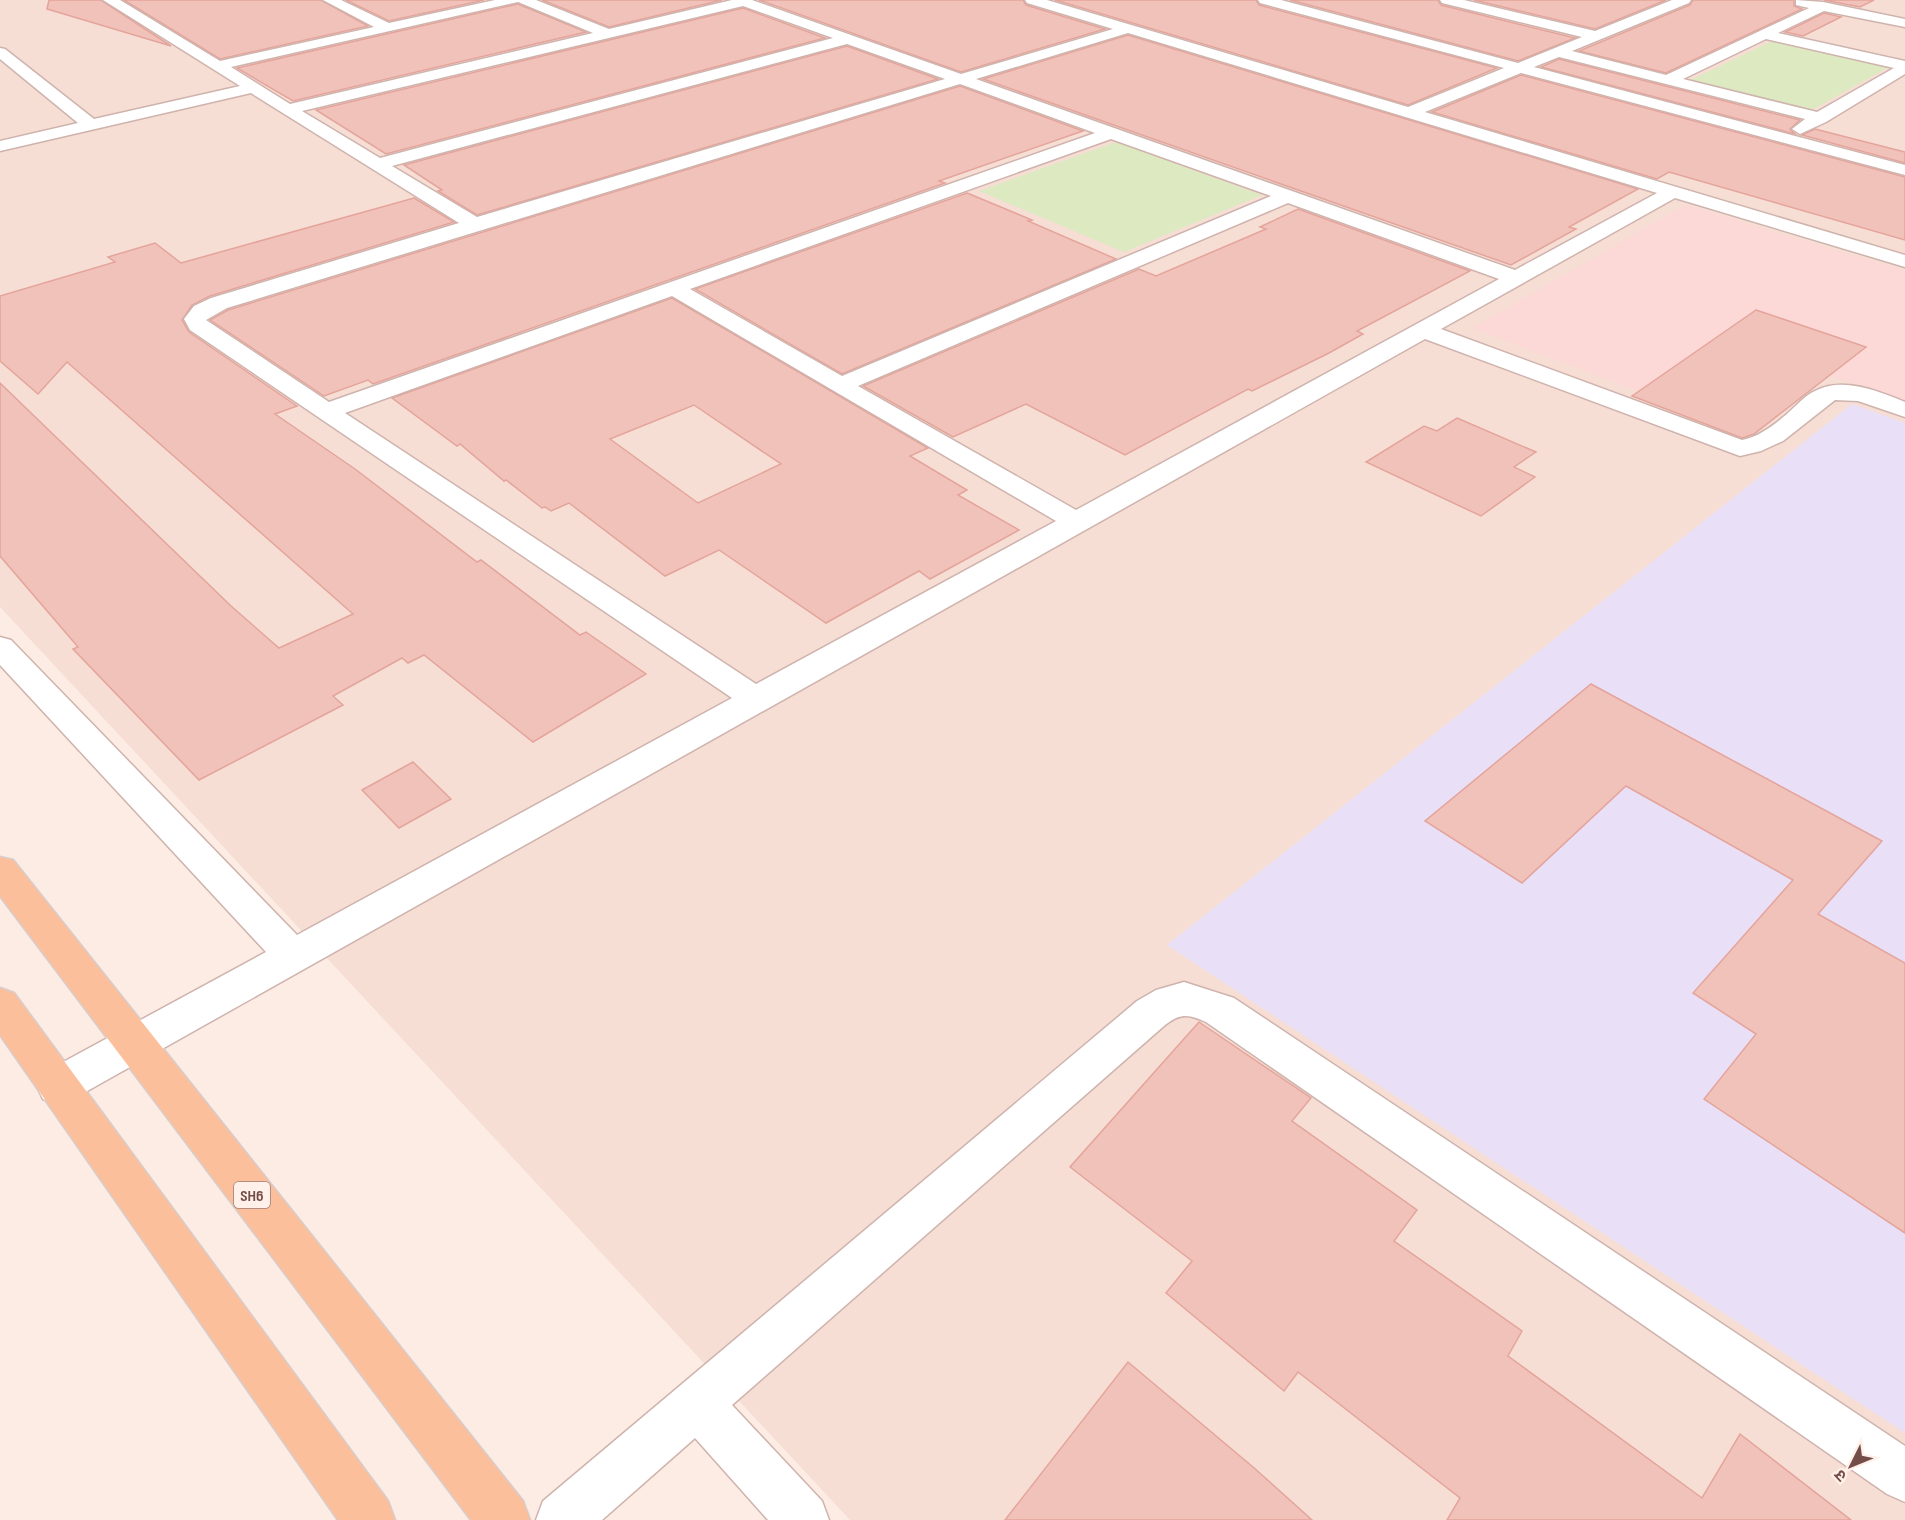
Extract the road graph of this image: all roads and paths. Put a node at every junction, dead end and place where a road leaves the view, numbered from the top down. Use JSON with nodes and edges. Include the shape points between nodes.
{"nodes":[{"id":1,"x":110,"y":0,"type":"edge"},
{"id":2,"x":330,"y":0,"type":"edge"},
{"id":3,"x":513,"y":0,"type":"edge"},
{"id":4,"x":524,"y":0,"type":"edge"},
{"id":5,"x":1032,"y":0,"type":"edge"},
{"id":6,"x":1265,"y":0,"type":"edge"},
{"id":7,"x":1447,"y":0,"type":"edge"},
{"id":8,"x":1684,"y":0,"type":"edge"},
{"id":9,"x":1793,"y":0,"type":"edge"},
{"id":10,"x":742,"y":1,"type":"edge"},
{"id":11,"x":1473,"y":2,"type":"edge"},
{"id":12,"x":1823,"y":6,"type":"junction"},
{"id":13,"x":1905,"y":23,"type":"edge"},
{"id":14,"x":388,"y":28,"type":"junction"},
{"id":15,"x":1128,"y":29,"type":"junction"},
{"id":16,"x":608,"y":34,"type":"junction"},
{"id":17,"x":1763,"y":34,"type":"junction"},
{"id":18,"x":1596,"y":36,"type":"junction"},
{"id":19,"x":848,"y":39,"type":"junction"},
{"id":20,"x":0,"y":52,"type":"edge"},
{"id":21,"x":1557,"y":52,"type":"junction"},
{"id":22,"x":217,"y":66,"type":"junction"},
{"id":23,"x":1905,"y":67,"type":"edge"},
{"id":24,"x":1519,"y":68,"type":"junction"},
{"id":25,"x":960,"y":79,"type":"junction"},
{"id":26,"x":1668,"y":80,"type":"junction"},
{"id":27,"x":254,"y":88,"type":"junction"},
{"id":28,"x":288,"y":109,"type":"junction"},
{"id":29,"x":1409,"y":113,"type":"junction"},
{"id":30,"x":1820,"y":118,"type":"junction"},
{"id":31,"x":92,"y":125,"type":"junction"},
{"id":32,"x":1111,"y":133,"type":"junction"},
{"id":33,"x":1785,"y":138,"type":"junction"},
{"id":34,"x":0,"y":146,"type":"edge"},
{"id":35,"x":378,"y":164,"type":"junction"},
{"id":36,"x":1905,"y":170,"type":"edge"},
{"id":37,"x":1672,"y":192,"type":"junction"},
{"id":38,"x":1287,"y":196,"type":"junction"},
{"id":39,"x":475,"y":224,"type":"junction"},
{"id":40,"x":1905,"y":261,"type":"edge"},
{"id":41,"x":1517,"y":278,"type":"junction"},
{"id":42,"x":673,"y":288,"type":"junction"},
{"id":43,"x":1422,"y":330,"type":"junction"},
{"id":44,"x":840,"y":385,"type":"junction"},
{"id":45,"x":1905,"y":410,"type":"edge"},
{"id":46,"x":327,"y":411,"type":"junction"},
{"id":47,"x":1077,"y":522,"type":"junction"},
{"id":48,"x":0,"y":647,"type":"edge"},
{"id":49,"x":756,"y":699,"type":"junction"},
{"id":50,"x":0,"y":870,"type":"edge"},
{"id":51,"x":294,"y":956,"type":"junction"},
{"id":52,"x":0,"y":1004,"type":"edge"},
{"id":53,"x":134,"y":1044,"type":"junction"},
{"id":54,"x":58,"y":1086,"type":"junction"},
{"id":55,"x":697,"y":1403,"type":"junction"},
{"id":56,"x":1905,"y":1476,"type":"edge"},
{"id":57,"x":369,"y":1520,"type":"edge"},
{"id":58,"x":504,"y":1520,"type":"edge"},
{"id":59,"x":562,"y":1520,"type":"edge"},
{"id":60,"x":803,"y":1520,"type":"edge"}],
"edges":[{"from":1,"to":22,"type":"street"},
{"from":2,"to":14,"type":"street"},
{"from":3,"to":14,"type":"street"},
{"from":4,"to":16,"type":"street"},
{"from":5,"to":15,"type":"street"},
{"from":6,"to":24,"type":"street"},
{"from":7,"to":11,"type":"street"},
{"from":8,"to":18,"type":"street"},
{"from":9,"to":12,"type":"street"},
{"from":10,"to":16,"type":"street"},
{"from":10,"to":19,"type":"street"},
{"from":11,"to":18,"type":"street"},
{"from":12,"to":13,"type":"street"},
{"from":12,"to":17,"type":"street"},
{"from":14,"to":22,"type":"street"},
{"from":15,"to":25,"type":"street"},
{"from":15,"to":29,"type":"street"},
{"from":16,"to":28,"type":"street"},
{"from":17,"to":23,"type":"street"},
{"from":17,"to":26,"type":"street"},
{"from":18,"to":21,"type":"street"},
{"from":19,"to":25,"type":"street"},
{"from":19,"to":35,"type":"street"},
{"from":20,"to":31,"type":"street"},
{"from":21,"to":24,"type":"street"},
{"from":21,"to":26,"type":"street"},
{"from":22,"to":27,"type":"street"},
{"from":23,"to":30,"type":"street"},
{"from":24,"to":29,"type":"street"},
{"from":24,"to":33,"type":"street"},
{"from":25,"to":32,"type":"street"},
{"from":25,"to":39,"type":"street"},
{"from":26,"to":30,"type":"street"},
{"from":27,"to":28,"type":"street"},
{"from":27,"to":31,"type":"street"},
{"from":28,"to":35,"type":"street"},
{"from":29,"to":37,"type":"street"},
{"from":30,"to":33,"type":"street"},
{"from":31,"to":34,"type":"street"},
{"from":32,"to":38,"type":"street"},
{"from":32,"to":42,"type":"street"},
{"from":33,"to":36,"type":"street"},
{"from":35,"to":39,"type":"street"},
{"from":37,"to":40,"type":"street"},
{"from":37,"to":41,"type":"street"},
{"from":38,"to":41,"type":"street"},
{"from":38,"to":44,"type":"street"},
{"from":39,"to":46,"type":"street","via":[[219,303],[195,319],[198,325]]},
{"from":41,"to":43,"type":"street"},
{"from":42,"to":44,"type":"street"},
{"from":42,"to":46,"type":"street"},
{"from":43,"to":45,"type":"street","via":[[1740,448],[1769,441],[1832,391],[1866,396]]},
{"from":43,"to":47,"type":"street"},
{"from":44,"to":47,"type":"street"},
{"from":46,"to":49,"type":"street"},
{"from":47,"to":49,"type":"street"},
{"from":48,"to":51,"type":"street"},
{"from":49,"to":51,"type":"street"},
{"from":50,"to":53,"type":"main road","number":"SH6"},
{"from":51,"to":53,"type":"street"},
{"from":52,"to":54,"type":"main road"},
{"from":53,"to":54,"type":"street"},
{"from":53,"to":58,"type":"main road","number":"SH6"},
{"from":54,"to":57,"type":"main road"},
{"from":55,"to":56,"type":"street","via":[[1151,1013],[1169,999],[1191,998],[1230,1017]]},
{"from":55,"to":59,"type":"street"},
{"from":55,"to":60,"type":"street"}]}
